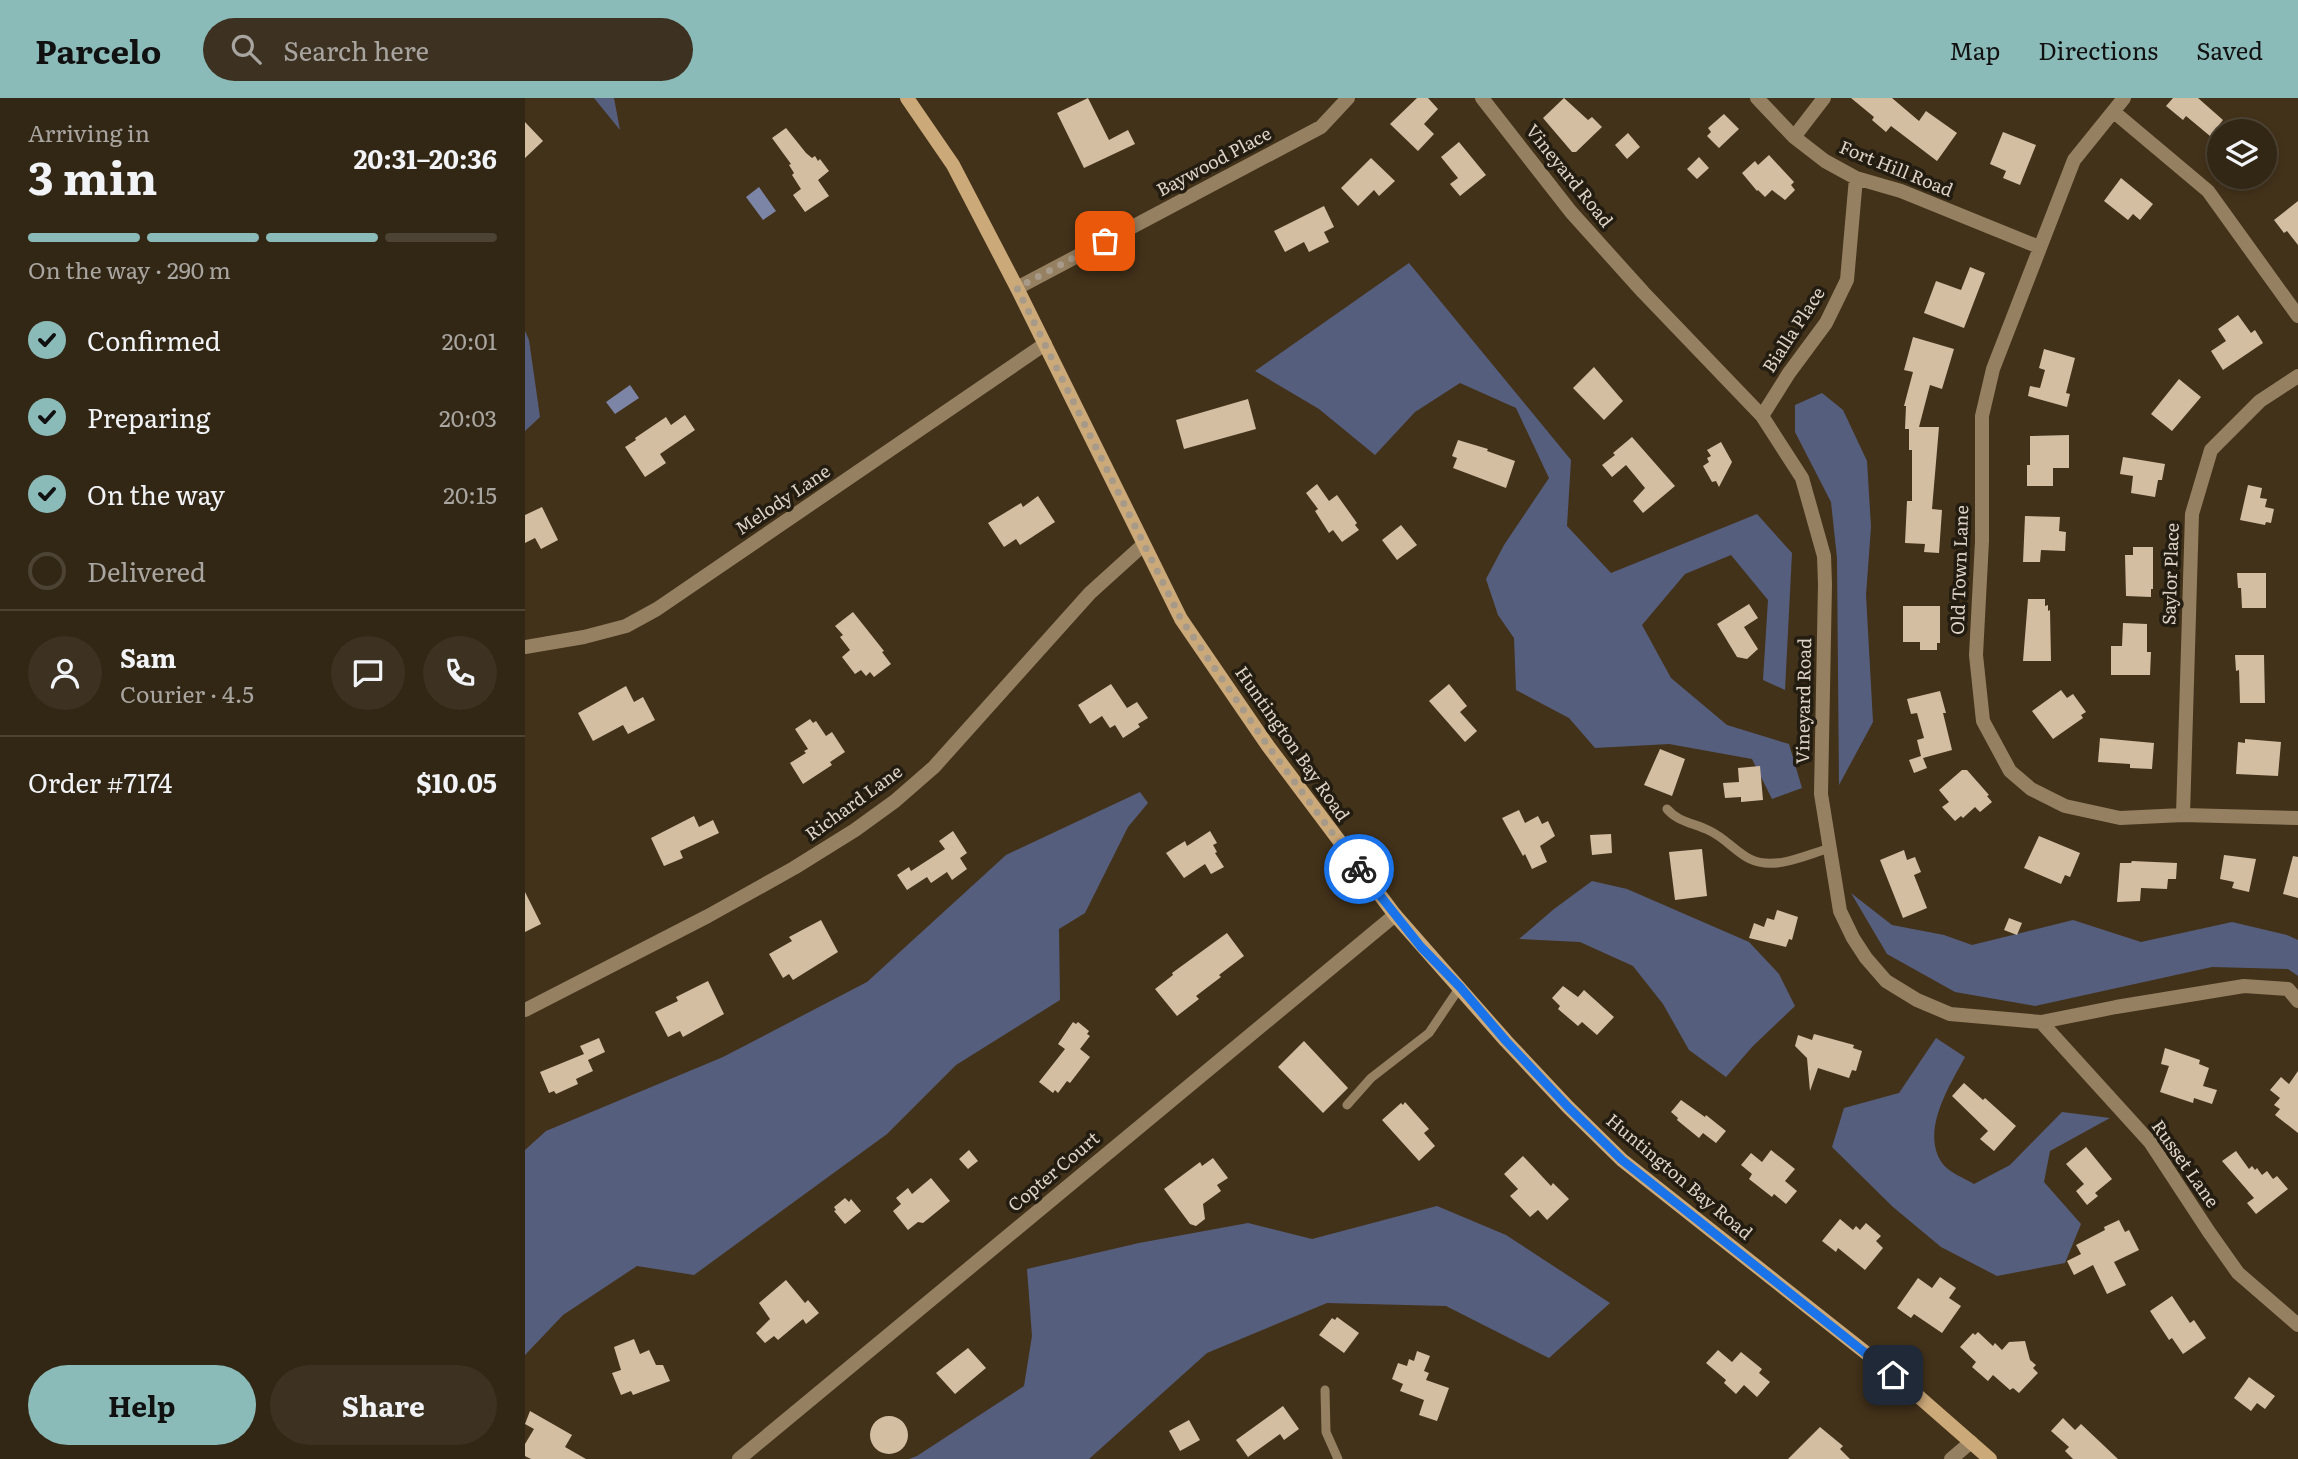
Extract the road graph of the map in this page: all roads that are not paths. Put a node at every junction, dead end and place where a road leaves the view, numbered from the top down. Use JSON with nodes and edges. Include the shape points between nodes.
{"nodes":[{"id":1,"x":907,"y":98,"type":"edge"},
{"id":2,"x":1348,"y":98,"type":"edge"},
{"id":3,"x":1482,"y":98,"type":"edge"},
{"id":4,"x":1757,"y":98,"type":"edge"},
{"id":5,"x":1825,"y":98,"type":"edge"},
{"id":6,"x":2124,"y":98,"type":"edge"},
{"id":7,"x":2114,"y":111,"type":"junction"},
{"id":8,"x":1794,"y":137,"type":"junction"},
{"id":9,"x":1856,"y":178,"type":"junction"},
{"id":10,"x":2039,"y":247,"type":"junction"},
{"id":11,"x":1017,"y":288,"type":"junction"},
{"id":12,"x":2298,"y":316,"type":"edge"},
{"id":13,"x":1045,"y":344,"type":"junction"},
{"id":14,"x":2298,"y":376,"type":"edge"},
{"id":15,"x":1762,"y":416,"type":"junction"},
{"id":16,"x":1143,"y":545,"type":"junction"},
{"id":17,"x":525,"y":647,"type":"edge"},
{"id":18,"x":1667,"y":809,"type":"dead end"},
{"id":19,"x":2183,"y":816,"type":"junction"},
{"id":20,"x":2298,"y":818,"type":"edge"},
{"id":21,"x":1830,"y":848,"type":"junction"},
{"id":22,"x":1395,"y":915,"type":"junction"},
{"id":23,"x":1460,"y":987,"type":"junction"},
{"id":24,"x":2298,"y":1001,"type":"edge"},
{"id":25,"x":525,"y":1010,"type":"edge"},
{"id":26,"x":2041,"y":1022,"type":"junction"},
{"id":27,"x":1347,"y":1105,"type":"dead end"},
{"id":28,"x":2298,"y":1325,"type":"edge"},
{"id":29,"x":1325,"y":1390,"type":"dead end"},
{"id":30,"x":1971,"y":1442,"type":"junction"},
{"id":31,"x":739,"y":1459,"type":"edge"},
{"id":32,"x":1338,"y":1459,"type":"edge"},
{"id":33,"x":1951,"y":1459,"type":"edge"},
{"id":34,"x":1990,"y":1459,"type":"edge"}],
"edges":[{"from":1,"to":11,"type":"street","name":"Huntington Bay Road","via":[[953,165]]},
{"from":2,"to":11,"type":"street","name":"Baywood Place","via":[[1321,127]]},
{"from":3,"to":15,"type":"street","name":"Vineyard Road","via":[[1571,212]]},
{"from":4,"to":8,"type":"street","name":"Fort Hill Road"},
{"from":5,"to":8,"type":"street"},
{"from":6,"to":7,"type":"street","name":"Old Town Lane"},
{"from":7,"to":10,"type":"street","name":"Old Town Lane","via":[[2074,160]]},
{"from":7,"to":12,"type":"street","via":[[2208,191]]},
{"from":8,"to":9,"type":"street","name":"Fort Hill Road"},
{"from":9,"to":10,"type":"street","name":"Fort Hill Road","via":[[1901,191]]},
{"from":9,"to":15,"type":"street","name":"Bialla Place","via":[[1847,280],[1826,323]]},
{"from":10,"to":19,"type":"street","name":"Old Town Lane","via":[[1993,369],[1982,416],[1976,655],[1983,721],[2010,771],[2031,789],[2065,806],[2120,818]]},
{"from":11,"to":13,"type":"street","name":"Huntington Bay Road"},
{"from":13,"to":16,"type":"street","name":"Huntington Bay Road"},
{"from":13,"to":17,"type":"street","name":"Melody Lane","via":[[657,609],[626,626]]},
{"from":14,"to":19,"type":"street","name":"Saylor Place","via":[[2260,401],[2211,450],[2192,514]]},
{"from":15,"to":21,"type":"street","name":"Vineyard Road","via":[[1802,478],[1823,556],[1821,794]]},
{"from":16,"to":22,"type":"street","name":"Huntington Bay Road","via":[[1181,619],[1268,746]]},
{"from":16,"to":25,"type":"street","name":"Richard Lane","via":[[1090,593],[934,767],[895,801],[794,869]]},
{"from":18,"to":21,"type":"lane","via":[[1674,818],[1720,836],[1750,859],[1768,864]]},
{"from":19,"to":20,"type":"street","name":"Old Town Lane"},
{"from":21,"to":26,"type":"street","name":"Vineyard Road","via":[[1840,911],[1866,958],[1886,981],[1950,1014]]},
{"from":22,"to":23,"type":"street","name":"Huntington Bay Road"},
{"from":22,"to":31,"type":"street","name":"Copter Court"},
{"from":23,"to":27,"type":"lane","via":[[1429,1033],[1371,1078]]},
{"from":23,"to":30,"type":"street","name":"Huntington Bay Road","via":[[1559,1098],[1622,1160]]},
{"from":24,"to":26,"type":"street","name":"Vineyard Road","via":[[2288,989],[2244,986]]},
{"from":26,"to":28,"type":"street","name":"Russet Lane","via":[[2150,1142],[2238,1273]]},
{"from":29,"to":32,"type":"lane","via":[[1326,1432]]},
{"from":30,"to":33,"type":"street"},
{"from":30,"to":34,"type":"street","name":"Huntington Bay Road"}]}
